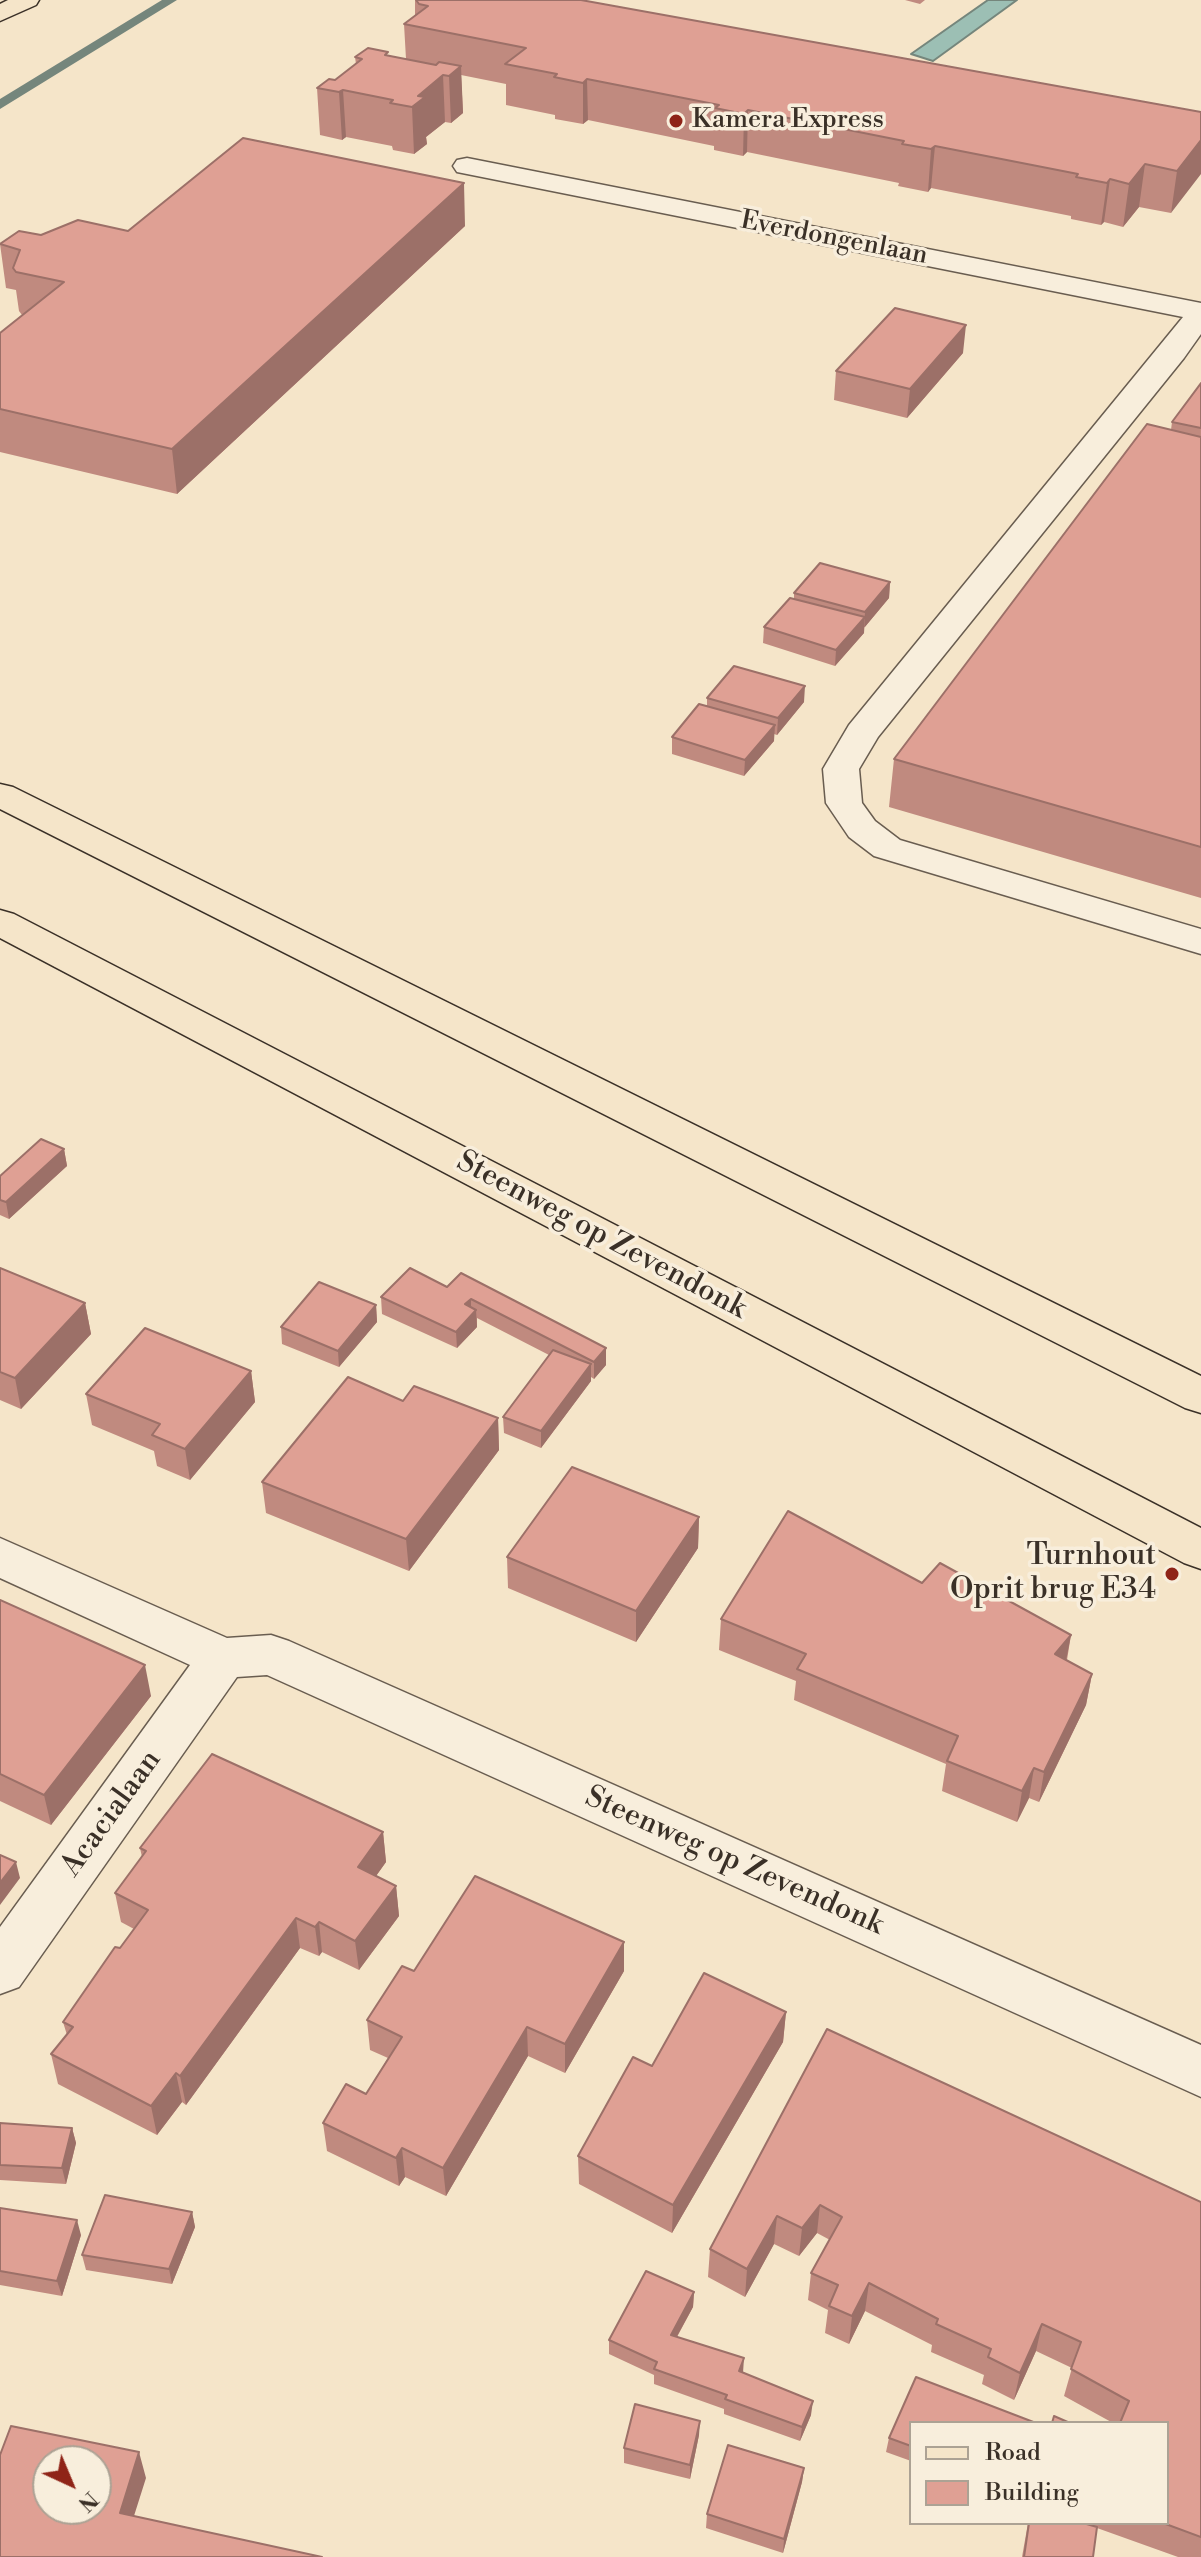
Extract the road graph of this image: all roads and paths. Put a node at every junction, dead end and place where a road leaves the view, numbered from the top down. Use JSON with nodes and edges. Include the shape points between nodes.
{"nodes":[{"id":1,"x":27,"y":0,"type":"edge"},
{"id":2,"x":0,"y":14,"type":"edge"},
{"id":3,"x":467,"y":166,"type":"dead end"},
{"id":4,"x":1201,"y":313,"type":"edge"},
{"id":5,"x":0,"y":795,"type":"edge"},
{"id":6,"x":0,"y":922,"type":"edge"},
{"id":7,"x":1201,"y":942,"type":"edge"},
{"id":8,"x":1201,"y":1396,"type":"edge"},
{"id":9,"x":1201,"y":1550,"type":"edge"},
{"id":10,"x":0,"y":1557,"type":"edge"},
{"id":11,"x":223,"y":1658,"type":"junction"},
{"id":12,"x":0,"y":1970,"type":"edge"},
{"id":13,"x":1201,"y":2072,"type":"edge"}],
"edges":[{"from":1,"to":2,"type":"main road"},
{"from":3,"to":4,"type":"street","name":"Everdongenlaan"},
{"from":4,"to":7,"type":"street","via":[[862,733],[841,769],[844,803],[862,829],[887,848]]},
{"from":5,"to":8,"type":"main road"},
{"from":6,"to":9,"type":"main road","name":"Steenweg op Zevendonk"},
{"from":10,"to":11,"type":"street","name":"Steenweg op Zevendonk"},
{"from":11,"to":12,"type":"street","name":"Acacialaan"},
{"from":11,"to":13,"type":"street","name":"Steenweg op Zevendonk","via":[[271,1655]]}]}
